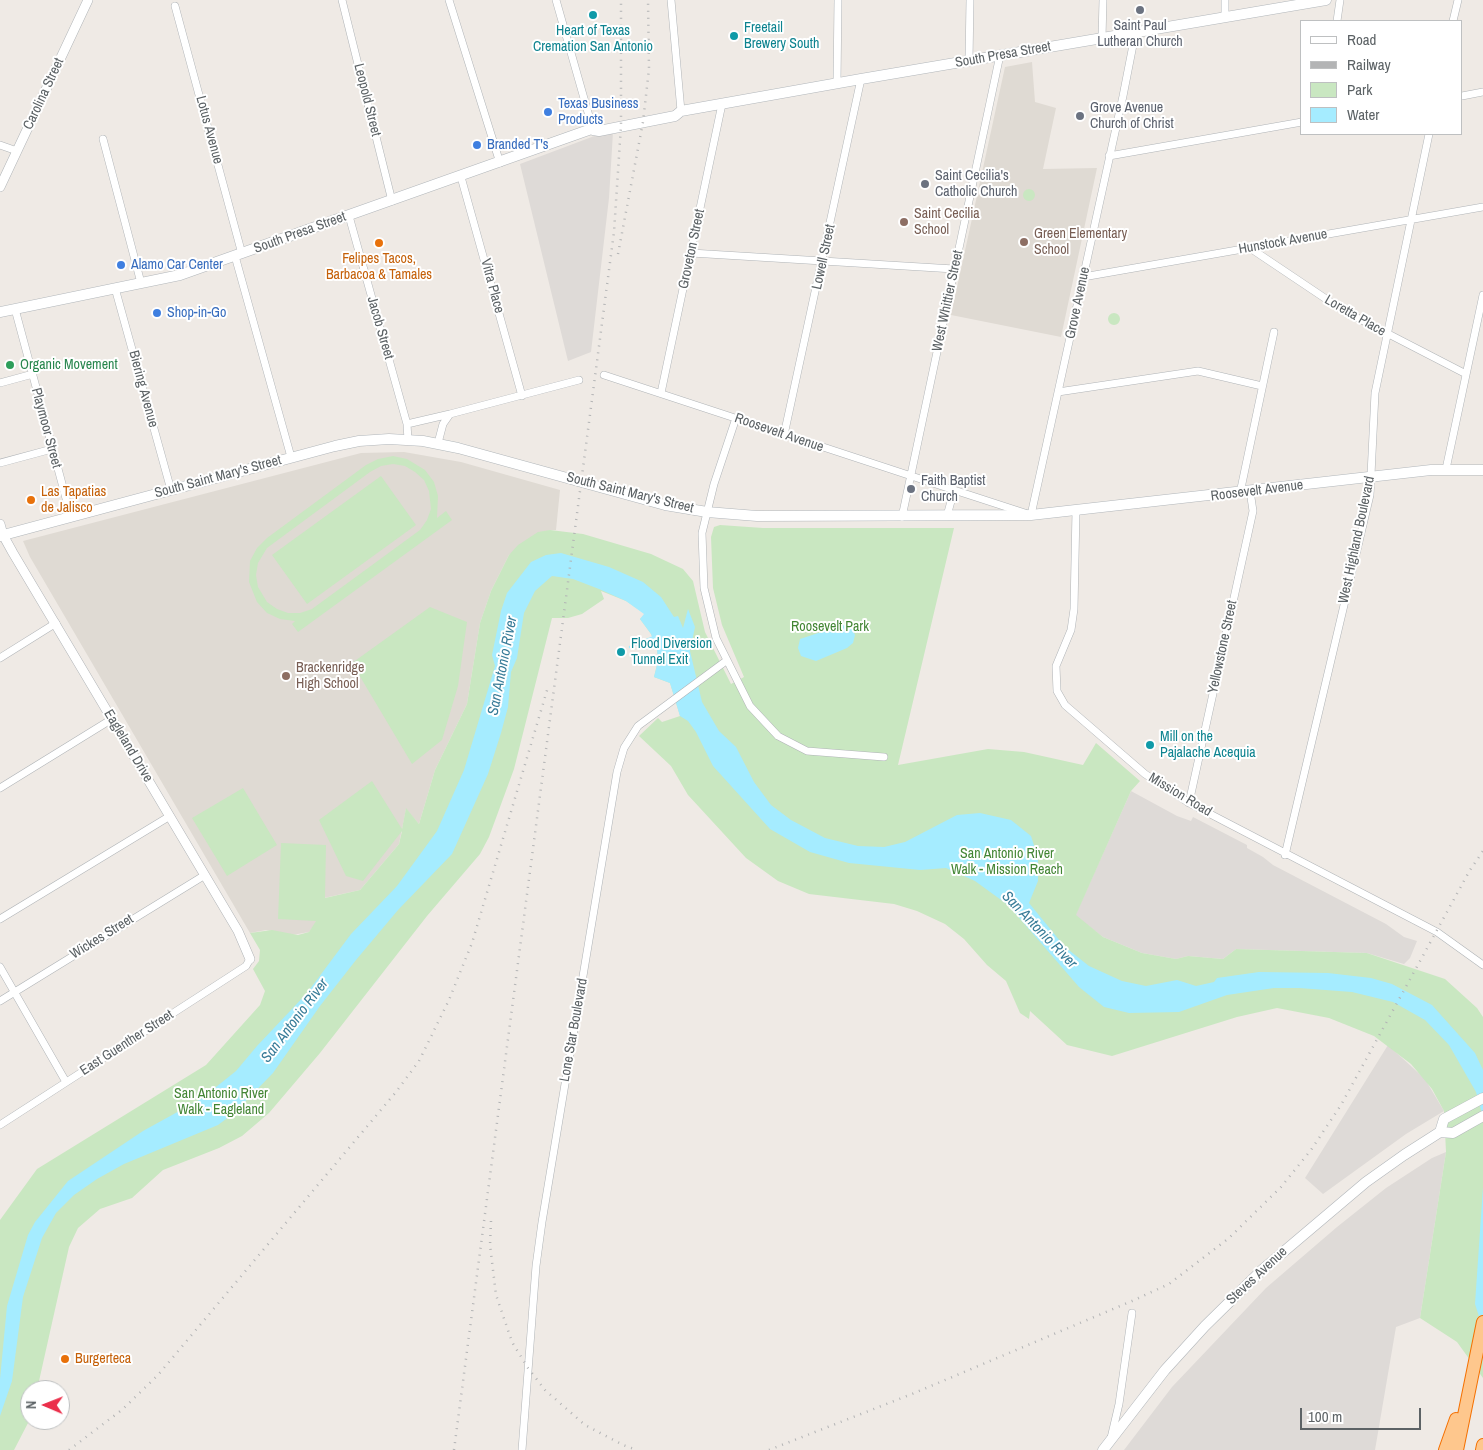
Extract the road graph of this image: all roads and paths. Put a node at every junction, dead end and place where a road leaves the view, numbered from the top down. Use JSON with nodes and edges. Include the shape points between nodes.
{"nodes":[{"id":1,"x":88,"y":0,"type":"edge"},
{"id":2,"x":342,"y":0,"type":"edge"},
{"id":3,"x":448,"y":0,"type":"edge"},
{"id":4,"x":556,"y":0,"type":"edge"},
{"id":5,"x":671,"y":0,"type":"edge"},
{"id":6,"x":838,"y":0,"type":"edge"},
{"id":7,"x":970,"y":0,"type":"edge"},
{"id":8,"x":1103,"y":0,"type":"edge"},
{"id":9,"x":1225,"y":0,"type":"edge"},
{"id":10,"x":1326,"y":0,"type":"edge"},
{"id":11,"x":1340,"y":0,"type":"edge"},
{"id":12,"x":1458,"y":0,"type":"edge"},
{"id":13,"x":175,"y":6,"type":"dead end"},
{"id":14,"x":1225,"y":16,"type":"junction"},
{"id":15,"x":1337,"y":20,"type":"edge"},
{"id":16,"x":1453,"y":20,"type":"edge"},
{"id":17,"x":1132,"y":32,"type":"junction"},
{"id":18,"x":1102,"y":38,"type":"junction"},
{"id":19,"x":1000,"y":55,"type":"junction"},
{"id":20,"x":969,"y":61,"type":"junction"},
{"id":21,"x":861,"y":79,"type":"junction"},
{"id":22,"x":836,"y":83,"type":"junction"},
{"id":23,"x":1483,"y":92,"type":"edge"},
{"id":24,"x":1463,"y":96,"type":"edge"},
{"id":25,"x":722,"y":104,"type":"junction"},
{"id":26,"x":681,"y":112,"type":"junction"},
{"id":27,"x":1300,"y":122,"type":"edge"},
{"id":28,"x":593,"y":130,"type":"junction"},
{"id":29,"x":1429,"y":135,"type":"edge"},
{"id":30,"x":103,"y":139,"type":"dead end"},
{"id":31,"x":0,"y":145,"type":"edge"},
{"id":32,"x":17,"y":151,"type":"junction"},
{"id":33,"x":1109,"y":156,"type":"junction"},
{"id":34,"x":500,"y":163,"type":"junction"},
{"id":35,"x":461,"y":176,"type":"junction"},
{"id":36,"x":0,"y":187,"type":"edge"},
{"id":37,"x":392,"y":201,"type":"junction"},
{"id":38,"x":1483,"y":207,"type":"edge"},
{"id":39,"x":349,"y":216,"type":"junction"},
{"id":40,"x":1410,"y":221,"type":"junction"},
{"id":41,"x":1250,"y":248,"type":"junction"},
{"id":42,"x":691,"y":253,"type":"junction"},
{"id":43,"x":239,"y":255,"type":"junction"},
{"id":44,"x":823,"y":261,"type":"junction"},
{"id":45,"x":954,"y":268,"type":"junction"},
{"id":46,"x":1083,"y":278,"type":"junction"},
{"id":47,"x":141,"y":283,"type":"junction"},
{"id":48,"x":115,"y":288,"type":"junction"},
{"id":49,"x":1483,"y":295,"type":"edge"},
{"id":50,"x":15,"y":309,"type":"junction"},
{"id":51,"x":0,"y":312,"type":"edge"},
{"id":52,"x":1274,"y":332,"type":"dead end"},
{"id":53,"x":1386,"y":334,"type":"junction"},
{"id":54,"x":32,"y":374,"type":"junction"},
{"id":55,"x":1466,"y":374,"type":"junction"},
{"id":56,"x":604,"y":375,"type":"dead end"},
{"id":57,"x":579,"y":380,"type":"dead end"},
{"id":58,"x":0,"y":383,"type":"edge"},
{"id":59,"x":1262,"y":386,"type":"junction"},
{"id":60,"x":1058,"y":392,"type":"junction"},
{"id":61,"x":661,"y":393,"type":"junction"},
{"id":62,"x":522,"y":396,"type":"junction"},
{"id":63,"x":450,"y":414,"type":"junction"},
{"id":64,"x":736,"y":418,"type":"junction"},
{"id":65,"x":407,"y":424,"type":"junction"},
{"id":66,"x":784,"y":435,"type":"junction"},
{"id":67,"x":408,"y":440,"type":"junction"},
{"id":68,"x":438,"y":443,"type":"junction"},
{"id":69,"x":52,"y":449,"type":"junction"},
{"id":70,"x":291,"y":457,"type":"junction"},
{"id":71,"x":0,"y":463,"type":"edge"},
{"id":72,"x":1446,"y":469,"type":"junction"},
{"id":73,"x":1483,"y":470,"type":"edge"},
{"id":74,"x":910,"y":477,"type":"junction"},
{"id":75,"x":1372,"y":477,"type":"junction"},
{"id":76,"x":171,"y":490,"type":"junction"},
{"id":77,"x":954,"y":490,"type":"junction"},
{"id":78,"x":1245,"y":492,"type":"junction"},
{"id":79,"x":1076,"y":510,"type":"junction"},
{"id":80,"x":707,"y":512,"type":"junction"},
{"id":81,"x":1031,"y":515,"type":"junction"},
{"id":82,"x":947,"y":516,"type":"junction"},
{"id":83,"x":70,"y":517,"type":"junction"},
{"id":84,"x":902,"y":517,"type":"junction"},
{"id":85,"x":0,"y":524,"type":"edge"},
{"id":86,"x":1,"y":535,"type":"edge"},
{"id":87,"x":56,"y":623,"type":"junction"},
{"id":88,"x":0,"y":658,"type":"edge"},
{"id":89,"x":726,"y":660,"type":"junction"},
{"id":90,"x":112,"y":719,"type":"junction"},
{"id":91,"x":884,"y":757,"type":"dead end"},
{"id":92,"x":0,"y":788,"type":"edge"},
{"id":93,"x":1189,"y":803,"type":"junction"},
{"id":94,"x":170,"y":816,"type":"junction"},
{"id":95,"x":1286,"y":854,"type":"junction"},
{"id":96,"x":205,"y":874,"type":"junction"},
{"id":97,"x":0,"y":919,"type":"edge"},
{"id":98,"x":250,"y":959,"type":"joint"},
{"id":99,"x":1483,"y":965,"type":"edge"},
{"id":100,"x":0,"y":967,"type":"edge"},
{"id":101,"x":14,"y":992,"type":"junction"},
{"id":102,"x":0,"y":1001,"type":"edge"},
{"id":103,"x":66,"y":1082,"type":"junction"},
{"id":104,"x":1483,"y":1098,"type":"edge"},
{"id":105,"x":1483,"y":1116,"type":"edge"},
{"id":106,"x":0,"y":1125,"type":"edge"},
{"id":107,"x":1440,"y":1132,"type":"junction"},
{"id":108,"x":1132,"y":1313,"type":"dead end"},
{"id":109,"x":1483,"y":1322,"type":"edge"},
{"id":110,"x":1469,"y":1383,"type":"junction"},
{"id":111,"x":1110,"y":1445,"type":"edge"},
{"id":112,"x":1483,"y":1446,"type":"edge"},
{"id":113,"x":522,"y":1450,"type":"edge"},
{"id":114,"x":1103,"y":1450,"type":"edge"},
{"id":115,"x":1445,"y":1450,"type":"edge"},
{"id":116,"x":1457,"y":1450,"type":"edge"},
{"id":117,"x":1482,"y":1450,"type":"edge"}],
"edges":[{"from":1,"to":32,"type":"street","name":"Carolina Street"},
{"from":2,"to":37,"type":"street","name":"Leopold Street"},
{"from":3,"to":34,"type":"street"},
{"from":4,"to":28,"type":"street"},
{"from":5,"to":26,"type":"street"},
{"from":6,"to":22,"type":"street"},
{"from":7,"to":20,"type":"street"},
{"from":8,"to":18,"type":"street"},
{"from":9,"to":14,"type":"street"},
{"from":10,"to":14,"type":"main road","name":"South Presa Street"},
{"from":11,"to":15,"type":"street"},
{"from":12,"to":16,"type":"street"},
{"from":13,"to":43,"type":"street","name":"Lotus Avenue"},
{"from":14,"to":17,"type":"main road","name":"South Presa Street"},
{"from":17,"to":18,"type":"main road","name":"South Presa Street"},
{"from":17,"to":33,"type":"street","name":"Grove Avenue","via":[[1133,45]]},
{"from":18,"to":19,"type":"main road","name":"South Presa Street"},
{"from":19,"to":20,"type":"main road","name":"South Presa Street"},
{"from":19,"to":45,"type":"street","name":"West Whittier Street"},
{"from":20,"to":21,"type":"main road","name":"South Presa Street"},
{"from":21,"to":22,"type":"main road","name":"South Presa Street"},
{"from":21,"to":44,"type":"street","name":"Lowell Street"},
{"from":22,"to":25,"type":"main road","name":"South Presa Street"},
{"from":23,"to":24,"type":"street"},
{"from":25,"to":26,"type":"main road","name":"South Presa Street"},
{"from":25,"to":42,"type":"street","name":"Groveton Street"},
{"from":26,"to":28,"type":"main road","name":"South Presa Street","via":[[674,109],[622,119],[599,125]]},
{"from":27,"to":33,"type":"street"},
{"from":28,"to":34,"type":"main road","name":"South Presa Street"},
{"from":29,"to":40,"type":"street","name":"West Highland Boulevard"},
{"from":30,"to":47,"type":"street"},
{"from":31,"to":32,"type":"street"},
{"from":32,"to":36,"type":"street","name":"Carolina Street"},
{"from":33,"to":46,"type":"street","name":"Grove Avenue"},
{"from":34,"to":35,"type":"main road","name":"South Presa Street"},
{"from":35,"to":37,"type":"main road","name":"South Presa Street"},
{"from":35,"to":62,"type":"street","name":"Vitra Place"},
{"from":37,"to":39,"type":"main road","name":"South Presa Street"},
{"from":38,"to":40,"type":"street","name":"Hunstock Avenue"},
{"from":39,"to":43,"type":"main road","name":"South Presa Street"},
{"from":39,"to":65,"type":"street","name":"Jacob Street"},
{"from":40,"to":41,"type":"street","name":"Hunstock Avenue"},
{"from":40,"to":53,"type":"street","name":"West Highland Boulevard"},
{"from":41,"to":46,"type":"street","name":"Hunstock Avenue"},
{"from":41,"to":53,"type":"street","name":"Loretta Place","via":[[1344,311]]},
{"from":42,"to":44,"type":"street"},
{"from":42,"to":61,"type":"street","name":"Groveton Street"},
{"from":43,"to":47,"type":"main road","name":"South Presa Street","via":[[180,275]]},
{"from":43,"to":70,"type":"street","name":"Lotus Avenue"},
{"from":44,"to":45,"type":"street"},
{"from":44,"to":66,"type":"street","name":"Lowell Street"},
{"from":45,"to":74,"type":"street","name":"West Whittier Street"},
{"from":46,"to":60,"type":"street","name":"Grove Avenue"},
{"from":47,"to":48,"type":"main road","name":"South Presa Street"},
{"from":48,"to":50,"type":"main road","name":"South Presa Street"},
{"from":48,"to":76,"type":"street","name":"Biering Avenue"},
{"from":49,"to":55,"type":"street"},
{"from":50,"to":51,"type":"main road","name":"South Presa Street"},
{"from":50,"to":54,"type":"street","name":"Playmoor Street"},
{"from":52,"to":59,"type":"street","name":"Yellowstone Street"},
{"from":53,"to":55,"type":"street","name":"Loretta Place"},
{"from":53,"to":75,"type":"street","name":"West Highland Boulevard","via":[[1375,392]]},
{"from":54,"to":58,"type":"street"},
{"from":54,"to":69,"type":"street","name":"Playmoor Street"},
{"from":55,"to":72,"type":"street"},
{"from":56,"to":61,"type":"street","name":"Roosevelt Avenue"},
{"from":57,"to":62,"type":"street"},
{"from":59,"to":60,"type":"street","via":[[1198,371]]},
{"from":59,"to":78,"type":"street","name":"Yellowstone Street"},
{"from":60,"to":81,"type":"street","name":"Grove Avenue"},
{"from":61,"to":64,"type":"street","name":"Roosevelt Avenue"},
{"from":62,"to":63,"type":"street"},
{"from":63,"to":65,"type":"street"},
{"from":63,"to":68,"type":"street","via":[[443,424]]},
{"from":64,"to":66,"type":"street","name":"Roosevelt Avenue"},
{"from":64,"to":80,"type":"street"},
{"from":65,"to":67,"type":"street","name":"Jacob Street"},
{"from":66,"to":74,"type":"street","name":"Roosevelt Avenue"},
{"from":67,"to":68,"type":"main road","name":"South Saint Mary's Street"},
{"from":67,"to":70,"type":"main road","name":"South Saint Mary's Street","via":[[358,441]]},
{"from":68,"to":80,"type":"main road","name":"South Saint Mary's Street","via":[[658,503]]},
{"from":69,"to":71,"type":"street"},
{"from":69,"to":83,"type":"street","name":"Playmoor Street"},
{"from":70,"to":76,"type":"main road","name":"South Saint Mary's Street"},
{"from":72,"to":73,"type":"main road","name":"Roosevelt Avenue"},
{"from":72,"to":75,"type":"main road","name":"Roosevelt Avenue"},
{"from":74,"to":77,"type":"street","name":"Roosevelt Avenue"},
{"from":74,"to":84,"type":"street","name":"West Whittier Street"},
{"from":75,"to":78,"type":"main road","name":"Roosevelt Avenue"},
{"from":75,"to":95,"type":"street","name":"West Highland Boulevard"},
{"from":76,"to":83,"type":"main road","name":"South Saint Mary's Street"},
{"from":77,"to":81,"type":"street","name":"Roosevelt Avenue"},
{"from":77,"to":82,"type":"street"},
{"from":78,"to":79,"type":"main road","name":"Roosevelt Avenue"},
{"from":78,"to":93,"type":"street","name":"Yellowstone Street","via":[[1252,511]]},
{"from":79,"to":81,"type":"main road","name":"Roosevelt Avenue"},
{"from":79,"to":93,"type":"street","name":"Mission Road","via":[[1074,609],[1071,630],[1056,666],[1057,692],[1065,705],[1145,774]]},
{"from":80,"to":84,"type":"main road","name":"Roosevelt Avenue","via":[[757,516]]},
{"from":80,"to":89,"type":"street","via":[[702,533],[704,588],[716,638]]},
{"from":81,"to":82,"type":"main road","name":"Roosevelt Avenue"},
{"from":82,"to":84,"type":"main road","name":"Roosevelt Avenue"},
{"from":83,"to":86,"type":"main road","name":"South Saint Mary's Street"},
{"from":85,"to":86,"type":"street","name":"Eagleland Drive"},
{"from":86,"to":87,"type":"street","name":"Eagleland Drive"},
{"from":87,"to":88,"type":"street"},
{"from":87,"to":90,"type":"street","name":"Eagleland Drive"},
{"from":89,"to":91,"type":"street","via":[[760,719],[794,746],[819,753]]},
{"from":89,"to":113,"type":"street","name":"Lone Star Boulevard","via":[[638,726],[630,736],[617,772],[540,1231]]},
{"from":90,"to":92,"type":"street"},
{"from":90,"to":94,"type":"street","name":"Eagleland Drive"},
{"from":93,"to":95,"type":"street","name":"Mission Road"},
{"from":94,"to":96,"type":"street","name":"Eagleland Drive"},
{"from":94,"to":97,"type":"street"},
{"from":95,"to":99,"type":"street","name":"Mission Road","via":[[1437,932]]},
{"from":96,"to":98,"type":"street","name":"Eagleland Drive","via":[[248,948]]},
{"from":96,"to":101,"type":"street","name":"Wickes Street"},
{"from":98,"to":103,"type":"street","name":"East Guenther Street","via":[[246,966]]},
{"from":100,"to":101,"type":"street"},
{"from":101,"to":102,"type":"street","name":"Wickes Street"},
{"from":101,"to":103,"type":"street"},
{"from":103,"to":106,"type":"street","name":"East Guenther Street"},
{"from":104,"to":107,"type":"main road","name":"Steves Avenue","via":[[1444,1119]]},
{"from":105,"to":107,"type":"main road","name":"Steves Avenue","via":[[1453,1133]]},
{"from":107,"to":111,"type":"main road","name":"Steves Avenue","via":[[1366,1182],[1262,1270],[1165,1370]]},
{"from":108,"to":111,"type":"street"},
{"from":109,"to":110,"type":"highway"},
{"from":110,"to":115,"type":"highway"},
{"from":110,"to":116,"type":"highway"},
{"from":111,"to":114,"type":"main road","name":"Steves Avenue"},
{"from":112,"to":117,"type":"highway"}]}
